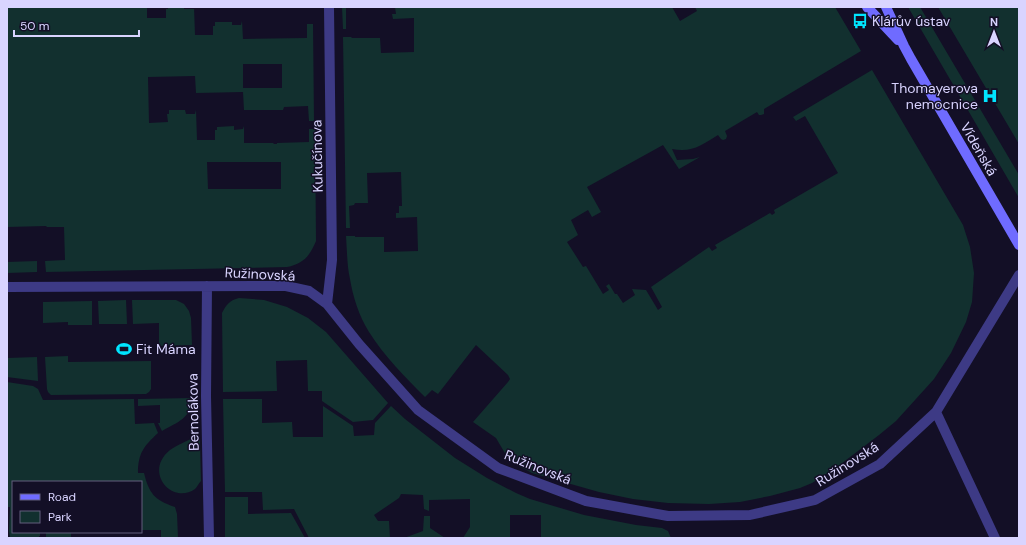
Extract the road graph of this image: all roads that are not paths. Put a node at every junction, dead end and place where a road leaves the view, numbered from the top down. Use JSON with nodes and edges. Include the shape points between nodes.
{"nodes":[{"id":1,"x":329,"y":7,"type":"edge"},
{"id":2,"x":867,"y":7,"type":"edge"},
{"id":3,"x":886,"y":7,"type":"edge"},
{"id":4,"x":904,"y":46,"type":"junction"},
{"id":5,"x":1019,"y":245,"type":"edge"},
{"id":6,"x":1019,"y":275,"type":"edge"},
{"id":7,"x":207,"y":286,"type":"junction"},
{"id":8,"x":7,"y":287,"type":"edge"},
{"id":9,"x":327,"y":304,"type":"junction"},
{"id":10,"x":936,"y":412,"type":"junction"},
{"id":11,"x":209,"y":538,"type":"edge"},
{"id":12,"x":995,"y":538,"type":"edge"}],
"edges":[{"from":1,"to":9,"type":"street","name":"Kukučínova","via":[[332,260]]},
{"from":2,"to":4,"type":"main road","name":"Vídeňská"},
{"from":3,"to":4,"type":"main road","name":"Vídeňská"},
{"from":4,"to":5,"type":"main road","name":"Vídeňská"},
{"from":6,"to":10,"type":"street","name":"Ružinovská"},
{"from":7,"to":8,"type":"street","name":"Ružinovská"},
{"from":7,"to":9,"type":"street","name":"Ružinovská","via":[[286,286],[310,291]]},
{"from":7,"to":11,"type":"street","name":"Bernolákova"},
{"from":9,"to":10,"type":"street","name":"Ružinovská","via":[[418,410],[498,468],[586,501],[668,516],[750,515],[816,500],[880,464]]},
{"from":10,"to":12,"type":"street"}]}
